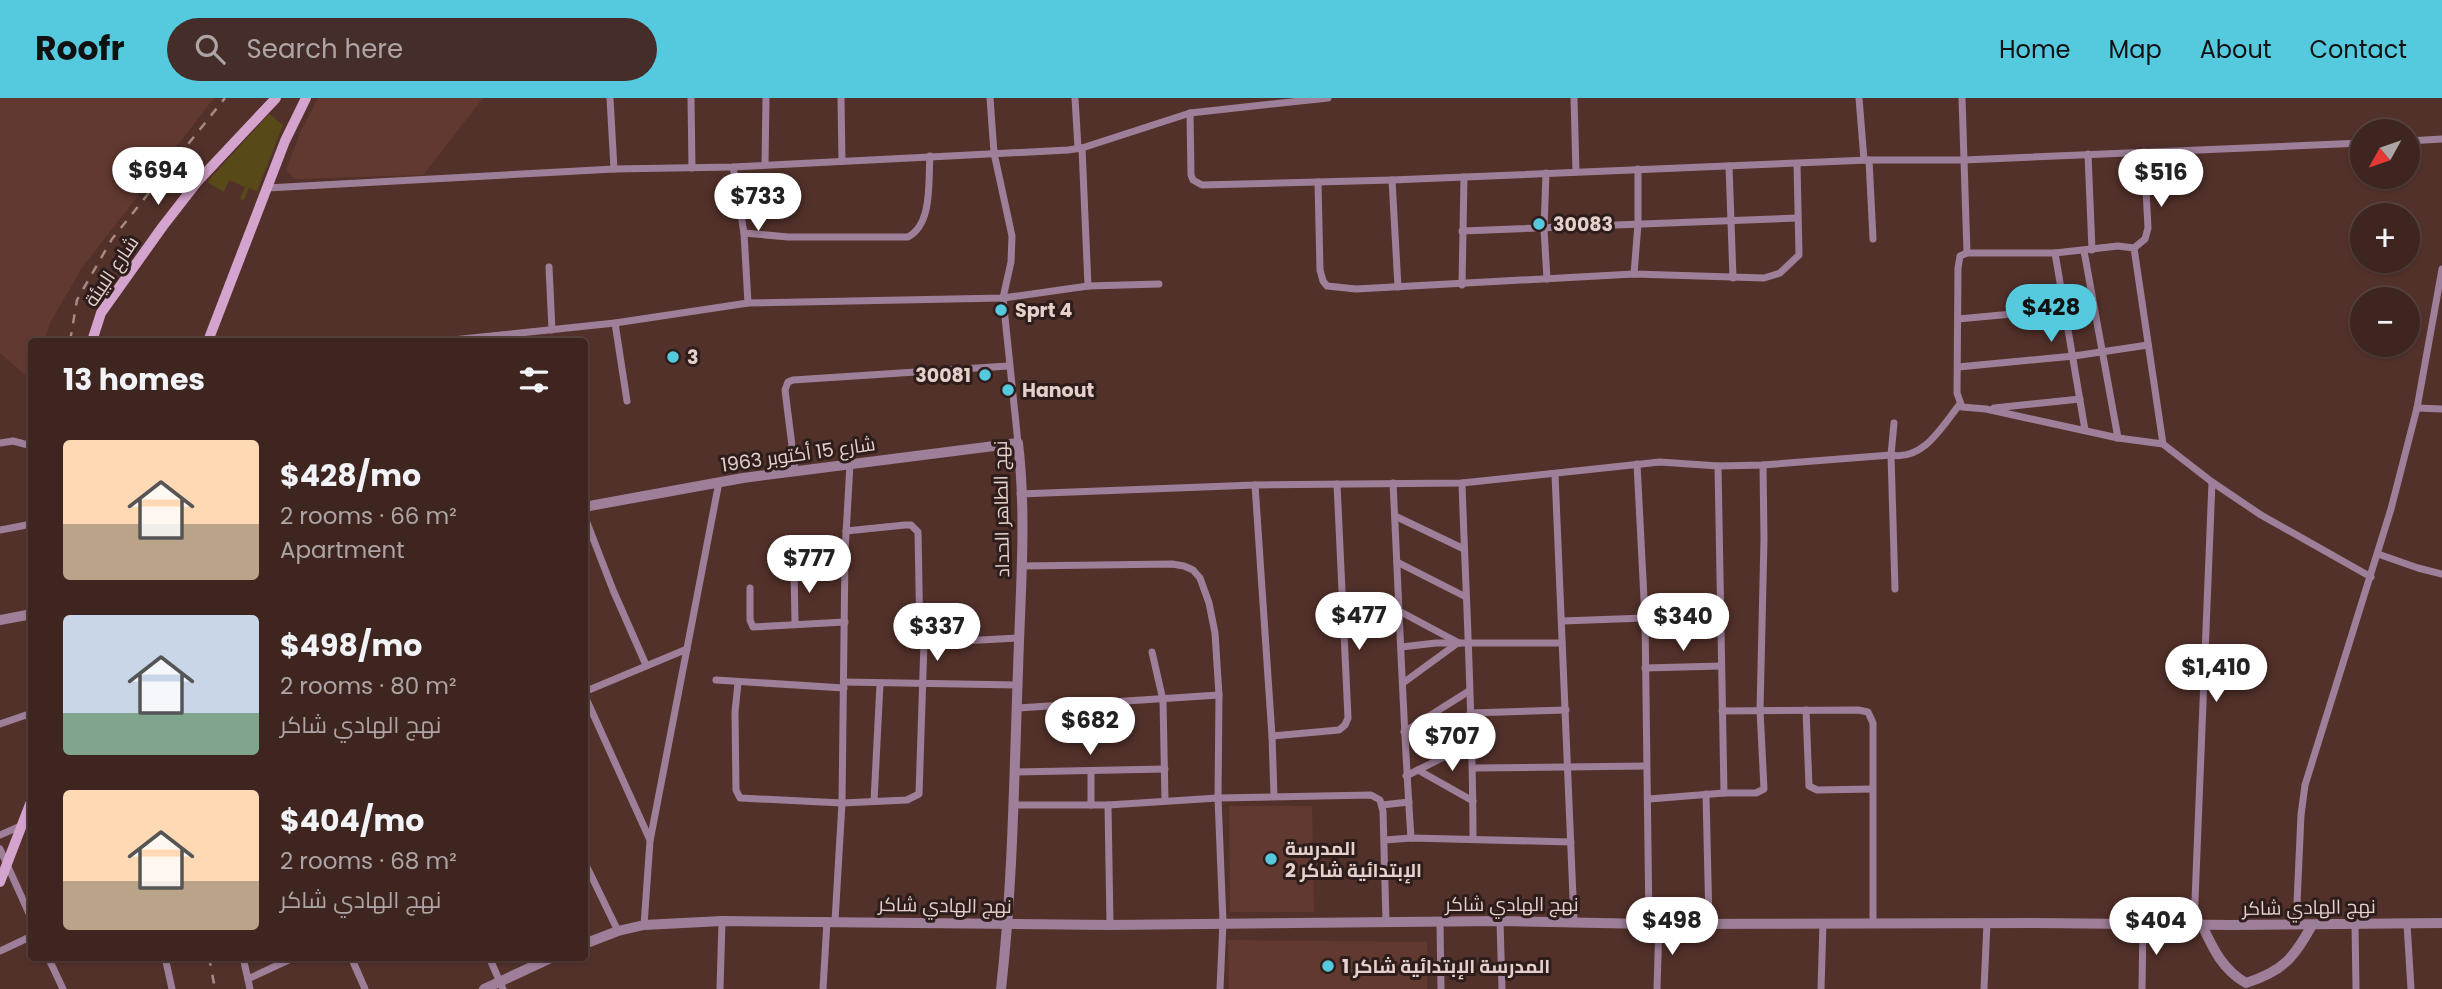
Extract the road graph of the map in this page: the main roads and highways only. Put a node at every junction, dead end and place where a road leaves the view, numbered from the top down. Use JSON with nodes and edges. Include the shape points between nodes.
{"nodes":[{"id":1,"x":275,"y":98,"type":"edge"},
{"id":2,"x":306,"y":98,"type":"edge"},
{"id":3,"x":93,"y":338,"type":"edge"},
{"id":4,"x":209,"y":338,"type":"edge"},
{"id":5,"x":27,"y":823,"type":"edge"},
{"id":6,"x":0,"y":882,"type":"edge"}],
"edges":[{"from":1,"to":3,"type":"main road","name":"شارع البيئة","via":[[163,226],[101,313]]},
{"from":2,"to":4,"type":"main road"},
{"from":5,"to":6,"type":"main road"}]}
